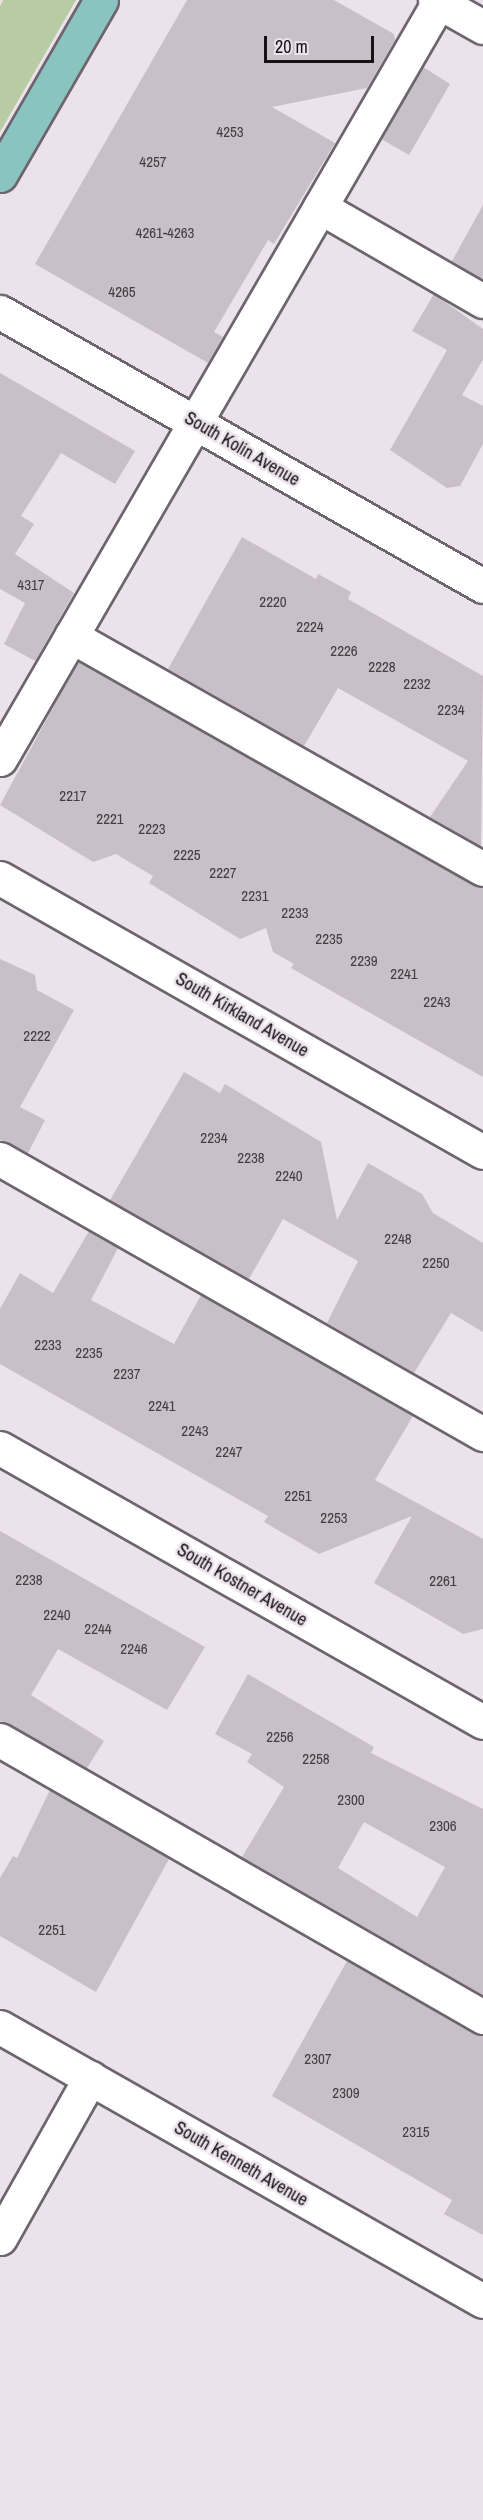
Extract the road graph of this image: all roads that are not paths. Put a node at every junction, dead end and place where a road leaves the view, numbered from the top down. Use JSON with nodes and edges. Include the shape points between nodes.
{"nodes":[{"id":1,"x":101,"y":0,"type":"edge"},
{"id":2,"x":438,"y":1,"type":"edge"},
{"id":3,"x":483,"y":27,"type":"edge"},
{"id":4,"x":0,"y":175,"type":"edge"},
{"id":5,"x":320,"y":207,"type":"junction"},
{"id":6,"x":483,"y":301,"type":"edge"},
{"id":7,"x":0,"y":312,"type":"edge"},
{"id":8,"x":195,"y":422,"type":"junction"},
{"id":9,"x":483,"y":586,"type":"edge"},
{"id":10,"x":71,"y":636,"type":"junction"},
{"id":11,"x":0,"y":759,"type":"edge"},
{"id":12,"x":483,"y":869,"type":"edge"},
{"id":13,"x":0,"y":878,"type":"edge"},
{"id":14,"x":483,"y":1152,"type":"edge"},
{"id":15,"x":0,"y":1159,"type":"edge"},
{"id":16,"x":483,"y":1434,"type":"edge"},
{"id":17,"x":0,"y":1448,"type":"edge"},
{"id":18,"x":483,"y":1722,"type":"edge"},
{"id":19,"x":0,"y":1740,"type":"edge"},
{"id":20,"x":483,"y":2017,"type":"edge"},
{"id":21,"x":0,"y":2027,"type":"edge"},
{"id":22,"x":90,"y":2078,"type":"junction"},
{"id":23,"x":0,"y":2238,"type":"edge"},
{"id":24,"x":483,"y":2301,"type":"edge"}],
"edges":[{"from":1,"to":4,"type":"main road"},
{"from":2,"to":3,"type":"street"},
{"from":2,"to":5,"type":"street"},
{"from":5,"to":6,"type":"street"},
{"from":5,"to":8,"type":"street"},
{"from":7,"to":8,"type":"street","name":"South Kolin Avenue"},
{"from":8,"to":9,"type":"street","name":"South Kolin Avenue"},
{"from":8,"to":10,"type":"street"},
{"from":10,"to":11,"type":"street"},
{"from":10,"to":12,"type":"street"},
{"from":13,"to":14,"type":"street","name":"South Kirkland Avenue"},
{"from":15,"to":16,"type":"street"},
{"from":17,"to":18,"type":"street","name":"South Kostner Avenue"},
{"from":19,"to":20,"type":"street"},
{"from":21,"to":22,"type":"street","name":"South Kenneth Avenue"},
{"from":22,"to":23,"type":"street"},
{"from":22,"to":24,"type":"street","name":"South Kenneth Avenue"}]}
